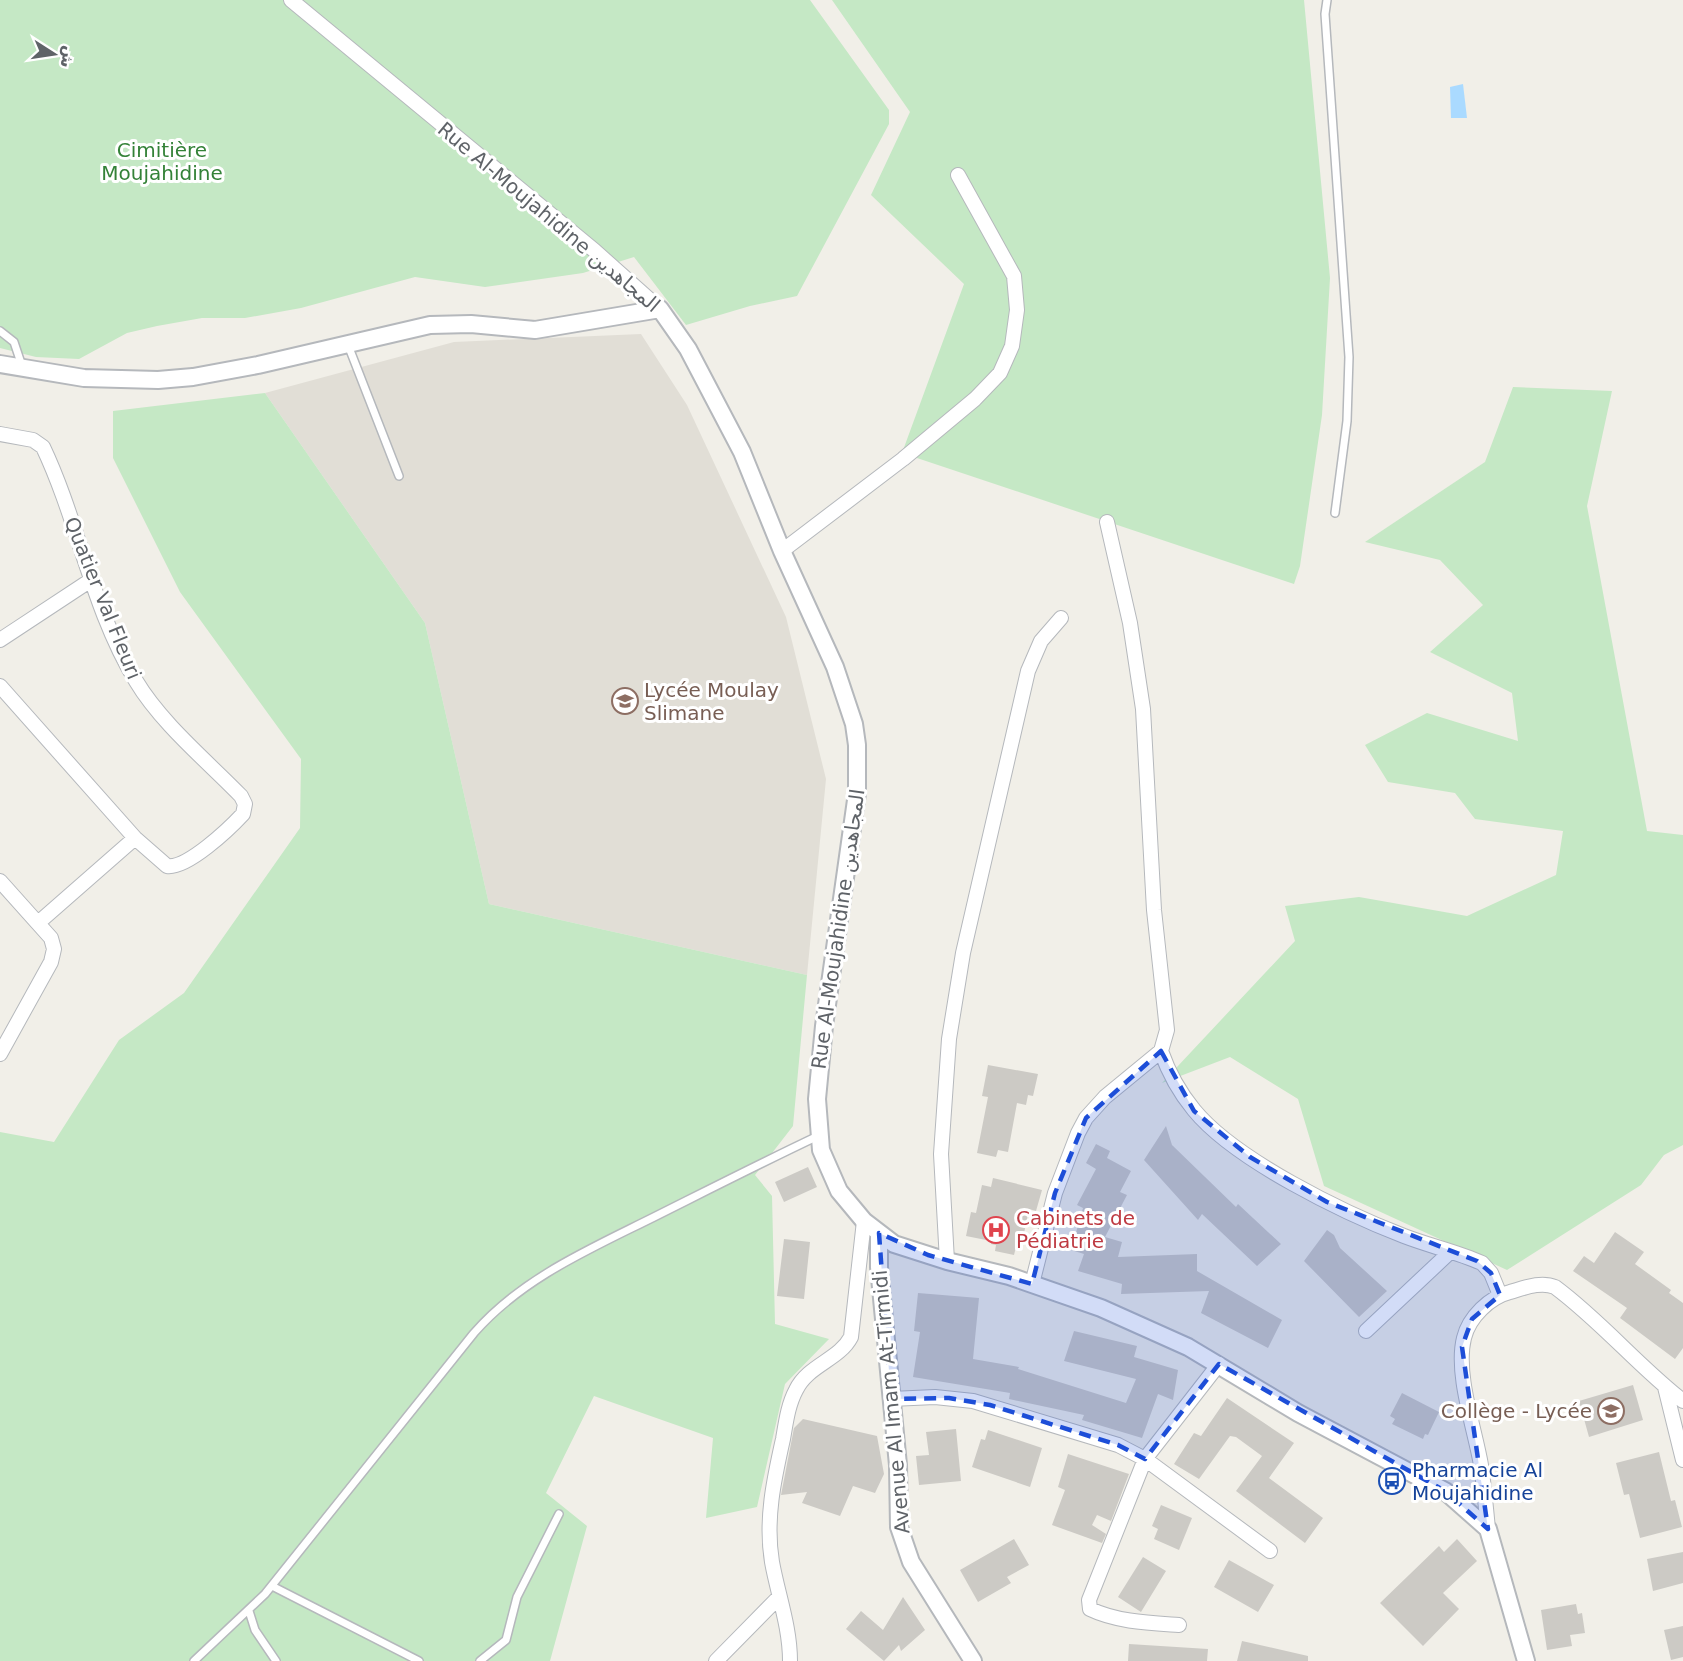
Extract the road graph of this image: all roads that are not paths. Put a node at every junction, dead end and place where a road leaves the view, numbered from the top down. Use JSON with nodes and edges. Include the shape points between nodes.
{"nodes":[{"id":1,"x":291,"y":0,"type":"edge"},
{"id":2,"x":1327,"y":0,"type":"edge"},
{"id":3,"x":958,"y":175,"type":"dead end"},
{"id":4,"x":660,"y":309,"type":"junction"},
{"id":5,"x":0,"y":331,"type":"edge"},
{"id":6,"x":348,"y":345,"type":"junction"},
{"id":7,"x":0,"y":364,"type":"edge"},
{"id":8,"x":24,"y":369,"type":"junction"},
{"id":9,"x":0,"y":434,"type":"edge"},
{"id":10,"x":399,"y":476,"type":"dead end"},
{"id":11,"x":1335,"y":513,"type":"dead end"},
{"id":12,"x":1107,"y":522,"type":"dead end"},
{"id":13,"x":782,"y":551,"type":"junction"},
{"id":14,"x":92,"y":580,"type":"junction"},
{"id":15,"x":1061,"y":618,"type":"dead end"},
{"id":16,"x":0,"y":640,"type":"edge"},
{"id":17,"x":0,"y":686,"type":"edge"},
{"id":18,"x":135,"y":838,"type":"junction"},
{"id":19,"x":0,"y":881,"type":"edge"},
{"id":20,"x":38,"y":923,"type":"junction"},
{"id":21,"x":1161,"y":1051,"type":"junction"},
{"id":22,"x":0,"y":1054,"type":"edge"},
{"id":23,"x":818,"y":1136,"type":"junction"},
{"id":24,"x":864,"y":1221,"type":"junction"},
{"id":25,"x":879,"y":1233,"type":"junction"},
{"id":26,"x":1449,"y":1253,"type":"junction"},
{"id":27,"x":947,"y":1261,"type":"junction"},
{"id":28,"x":1032,"y":1284,"type":"junction"},
{"id":29,"x":1500,"y":1295,"type":"junction"},
{"id":30,"x":1366,"y":1331,"type":"dead end"},
{"id":31,"x":1219,"y":1364,"type":"junction"},
{"id":32,"x":1665,"y":1387,"type":"junction"},
{"id":33,"x":891,"y":1399,"type":"junction"},
{"id":34,"x":1683,"y":1401,"type":"edge"},
{"id":35,"x":1145,"y":1459,"type":"junction"},
{"id":36,"x":1683,"y":1460,"type":"edge"},
{"id":37,"x":559,"y":1514,"type":"dead end"},
{"id":38,"x":1488,"y":1529,"type":"junction"},
{"id":39,"x":1270,"y":1551,"type":"dead end"},
{"id":40,"x":272,"y":1586,"type":"junction"},
{"id":41,"x":779,"y":1597,"type":"junction"},
{"id":42,"x":249,"y":1611,"type":"junction"},
{"id":43,"x":1179,"y":1625,"type":"dead end"},
{"id":44,"x":195,"y":1661,"type":"edge"},
{"id":45,"x":276,"y":1661,"type":"edge"},
{"id":46,"x":419,"y":1661,"type":"edge"},
{"id":47,"x":480,"y":1661,"type":"edge"},
{"id":48,"x":716,"y":1661,"type":"edge"},
{"id":49,"x":790,"y":1661,"type":"edge"},
{"id":50,"x":973,"y":1661,"type":"edge"},
{"id":51,"x":1526,"y":1661,"type":"edge"}],
"edges":[{"from":1,"to":4,"type":"street","name":"Rue Al-Moujahidine المجاهدين"},
{"from":2,"to":11,"type":"lane","via":[[1349,357],[1347,421]]},
{"from":3,"to":13,"type":"street","via":[[1014,276],[1017,310],[1012,346],[1000,373],[903,459]]},
{"from":4,"to":6,"type":"street","via":[[535,330],[430,325]]},
{"from":4,"to":13,"type":"street","name":"Rue Al-Moujahidine المجاهدين","via":[[720,407]]},
{"from":5,"to":8,"type":"lane","via":[[14,342]]},
{"from":6,"to":8,"type":"street","via":[[258,365],[158,380],[84,378]]},
{"from":6,"to":10,"type":"lane"},
{"from":7,"to":8,"type":"street"},
{"from":9,"to":14,"type":"street","name":"Quatier Val Fleuri","via":[[33,440],[43,447]]},
{"from":12,"to":21,"type":"street","via":[[1130,623],[1144,719],[1154,910],[1167,1030]]},
{"from":13,"to":23,"type":"street","name":"Rue Al-Moujahidine المجاهدين","via":[[835,667],[857,745],[857,793],[819,1067]]},
{"from":14,"to":16,"type":"street"},
{"from":14,"to":18,"type":"street","name":"Quatier Val Fleuri","via":[[135,681],[245,804],[237,821],[177,866],[163,864]]},
{"from":15,"to":27,"type":"street","via":[[1041,641],[1028,671],[957,983],[941,1123]]},
{"from":17,"to":18,"type":"street","name":"Quatier Val Fleuri"},
{"from":18,"to":20,"type":"street"},
{"from":19,"to":20,"type":"street"},
{"from":20,"to":22,"type":"street","via":[[51,938],[53,956]]},
{"from":21,"to":26,"type":"street","via":[[1194,1111],[1250,1157],[1327,1202]]},
{"from":21,"to":28,"type":"street","via":[[1105,1097],[1086,1118],[1055,1193]]},
{"from":23,"to":24,"type":"street","name":"Rue Al-Moujahidine المجاهدين","via":[[836,1184]]},
{"from":23,"to":40,"type":"lane","via":[[596,1246],[509,1298],[474,1333]]},
{"from":24,"to":25,"type":"street","name":"Rue Al-Moujahidine المجاهدين"},
{"from":24,"to":41,"type":"street","via":[[852,1336],[842,1350],[801,1382],[788,1414],[770,1516],[770,1546]]},
{"from":25,"to":27,"type":"street","name":"Rue Al-Moujahidine المجاهدين","via":[[894,1244]]},
{"from":25,"to":33,"type":"street","name":"Avenue Al Imam At-Tirmidi"},
{"from":26,"to":29,"type":"street","via":[[1482,1263]]},
{"from":26,"to":30,"type":"street"},
{"from":27,"to":28,"type":"street","name":"Rue Al-Moujahidine المجاهدين"},
{"from":28,"to":31,"type":"street","name":"Rue Al-Moujahidine المجاهدين","via":[[1083,1300]]},
{"from":29,"to":32,"type":"street","via":[[1534,1285],[1555,1287],[1603,1326]]},
{"from":29,"to":38,"type":"street","via":[[1472,1319],[1462,1347]]},
{"from":31,"to":35,"type":"street"},
{"from":31,"to":38,"type":"street","name":"Rue Al-Moujahidine المجاهدين","via":[[1298,1413],[1445,1491]]},
{"from":32,"to":34,"type":"street"},
{"from":32,"to":36,"type":"street"},
{"from":33,"to":35,"type":"street","via":[[949,1398],[990,1405],[1118,1445]]},
{"from":33,"to":50,"type":"street","name":"Avenue Al Imam At-Tirmidi","via":[[898,1472],[897,1517],[902,1538],[911,1562]]},
{"from":35,"to":39,"type":"street"},
{"from":35,"to":43,"type":"street","via":[[1093,1586],[1089,1606],[1096,1612],[1120,1618]]},
{"from":37,"to":47,"type":"lane","via":[[514,1605],[507,1640]]},
{"from":38,"to":51,"type":"street"},
{"from":40,"to":42,"type":"lane"},
{"from":40,"to":46,"type":"lane"},
{"from":41,"to":48,"type":"street"},
{"from":41,"to":49,"type":"street","via":[[788,1631]]},
{"from":42,"to":44,"type":"lane"},
{"from":42,"to":45,"type":"lane","via":[[255,1630]]}]}
